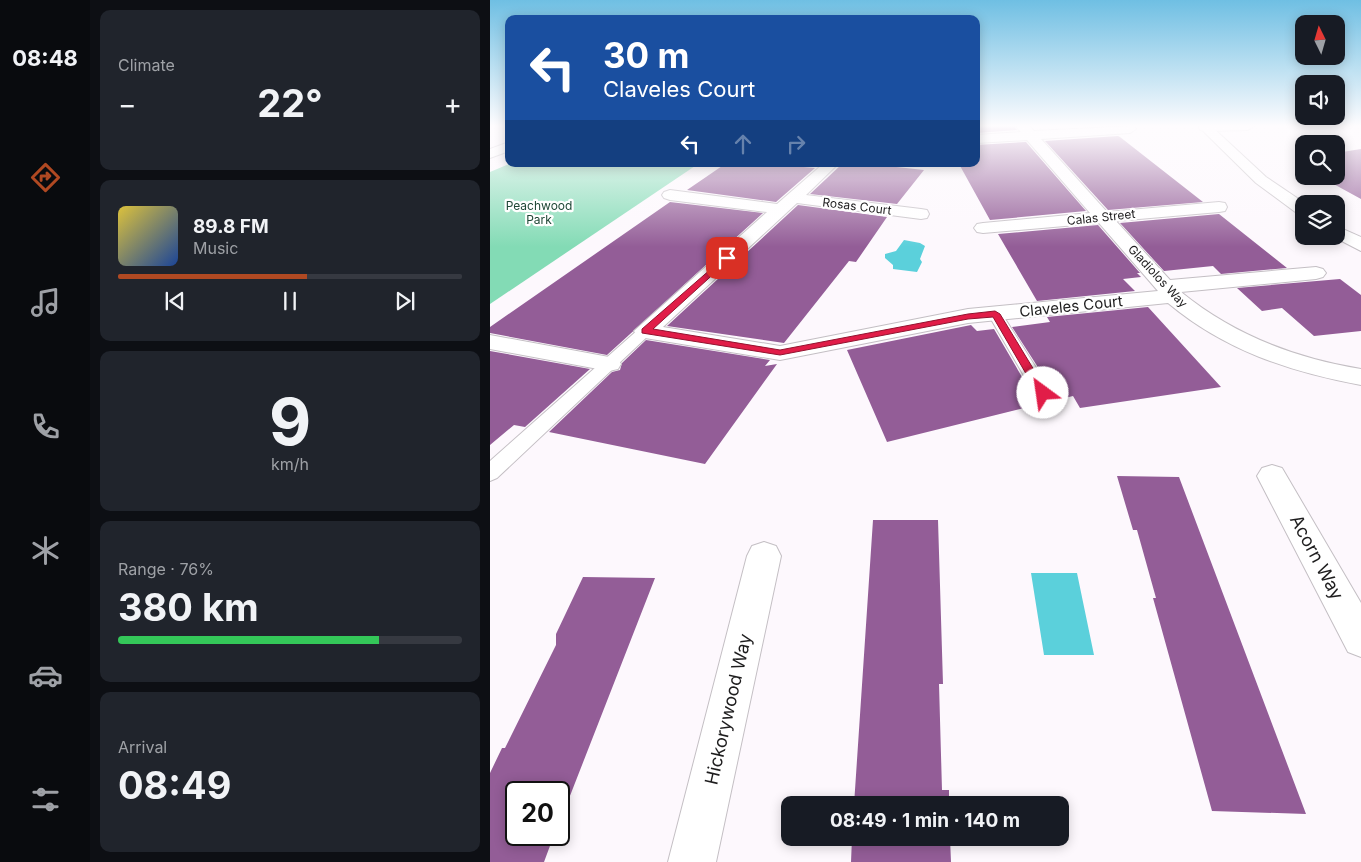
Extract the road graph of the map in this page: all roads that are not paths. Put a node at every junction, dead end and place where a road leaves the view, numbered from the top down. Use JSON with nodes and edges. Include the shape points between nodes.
{"nodes":[{"id":1,"x":1059,"y":166,"type":"edge"},
{"id":2,"x":1247,"y":166,"type":"edge"},
{"id":3,"x":828,"y":167,"type":"edge"},
{"id":4,"x":670,"y":195,"type":"dead end"},
{"id":5,"x":788,"y":203,"type":"junction"},
{"id":6,"x":1295,"y":204,"type":"edge"},
{"id":7,"x":1219,"y":207,"type":"dead end"},
{"id":8,"x":921,"y":214,"type":"dead end"},
{"id":9,"x":1105,"y":218,"type":"junction"},
{"id":10,"x":982,"y":228,"type":"dead end"},
{"id":11,"x":1345,"y":236,"type":"edge"},
{"id":12,"x":1361,"y":245,"type":"edge"},
{"id":13,"x":1316,"y":273,"type":"dead end"},
{"id":14,"x":1169,"y":291,"type":"junction"},
{"id":15,"x":995,"y":314,"type":"junction"},
{"id":16,"x":645,"y":331,"type":"junction"},
{"id":17,"x":490,"y":342,"type":"edge"},
{"id":18,"x":609,"y":364,"type":"junction"},
{"id":19,"x":1361,"y":377,"type":"edge"},
{"id":20,"x":1043,"y":393,"type":"dead end"},
{"id":21,"x":490,"y":473,"type":"edge"},
{"id":22,"x":1272,"y":476,"type":"dead end"},
{"id":23,"x":764,"y":556,"type":"dead end"},
{"id":24,"x":1361,"y":639,"type":"edge"},
{"id":25,"x":692,"y":862,"type":"edge"}],
"edges":[{"from":1,"to":9,"type":"street","name":"Gladiolos Way"},
{"from":2,"to":6,"type":"street"},
{"from":3,"to":5,"type":"street"},
{"from":4,"to":5,"type":"street","name":"Rosas Court"},
{"from":5,"to":8,"type":"street","name":"Rosas Court"},
{"from":5,"to":16,"type":"street"},
{"from":7,"to":9,"type":"street","name":"Calas Street"},
{"from":9,"to":10,"type":"street","name":"Calas Street"},
{"from":9,"to":14,"type":"street","name":"Gladiolos Way"},
{"from":11,"to":12,"type":"street"},
{"from":13,"to":14,"type":"street","name":"Claveles Court"},
{"from":14,"to":15,"type":"street","name":"Claveles Court"},
{"from":14,"to":19,"type":"street","name":"Gladiolos Way","via":[[1190,311],[1212,325],[1267,352],[1313,368]]},
{"from":15,"to":16,"type":"street","name":"Claveles Court","via":[[780,352]]},
{"from":15,"to":20,"type":"lane"},
{"from":16,"to":18,"type":"lane"},
{"from":17,"to":18,"type":"street"},
{"from":18,"to":21,"type":"lane"},
{"from":22,"to":24,"type":"street","name":"Acorn Way"},
{"from":23,"to":25,"type":"street","name":"Hickorywood Way"}]}
